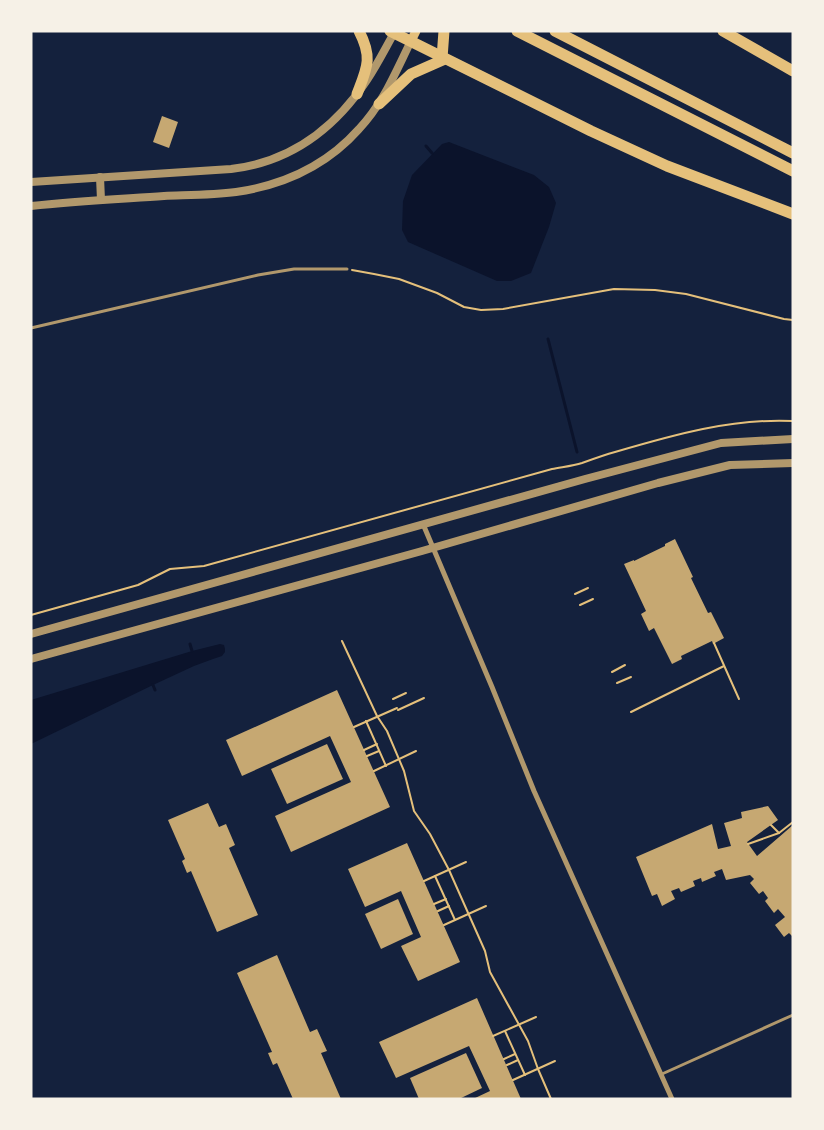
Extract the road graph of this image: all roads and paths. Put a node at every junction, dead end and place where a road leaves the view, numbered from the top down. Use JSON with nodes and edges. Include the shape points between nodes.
{"nodes":[{"id":1,"x":359,"y":31,"type":"edge"},
{"id":2,"x":444,"y":31,"type":"edge"},
{"id":3,"x":517,"y":31,"type":"edge"},
{"id":4,"x":554,"y":31,"type":"edge"},
{"id":5,"x":723,"y":31,"type":"edge"},
{"id":6,"x":393,"y":32,"type":"edge"},
{"id":7,"x":414,"y":36,"type":"edge"},
{"id":8,"x":443,"y":58,"type":"junction"},
{"id":9,"x":793,"y":71,"type":"edge"},
{"id":10,"x":357,"y":94,"type":"junction"},
{"id":11,"x":379,"y":104,"type":"junction"},
{"id":12,"x":793,"y":153,"type":"edge"},
{"id":13,"x":793,"y":171,"type":"edge"},
{"id":14,"x":100,"y":177,"type":"junction"},
{"id":15,"x":31,"y":182,"type":"edge"},
{"id":16,"x":101,"y":200,"type":"junction"},
{"id":17,"x":31,"y":206,"type":"edge"},
{"id":18,"x":793,"y":214,"type":"edge"},
{"id":19,"x":347,"y":269,"type":"joint"},
{"id":20,"x":793,"y":320,"type":"edge"},
{"id":21,"x":31,"y":328,"type":"edge"},
{"id":22,"x":793,"y":421,"type":"edge"},
{"id":23,"x":793,"y":439,"type":"edge"},
{"id":24,"x":793,"y":463,"type":"edge"},
{"id":25,"x":423,"y":524,"type":"junction"},
{"id":26,"x":432,"y":548,"type":"junction"},
{"id":27,"x":588,"y":588,"type":"dead end"},
{"id":28,"x":575,"y":594,"type":"dead end"},
{"id":29,"x":593,"y":599,"type":"dead end"},
{"id":30,"x":580,"y":605,"type":"dead end"},
{"id":31,"x":31,"y":615,"type":"edge"},
{"id":32,"x":31,"y":634,"type":"edge"},
{"id":33,"x":342,"y":641,"type":"dead end"},
{"id":34,"x":714,"y":643,"type":"dead end"},
{"id":35,"x":31,"y":659,"type":"edge"},
{"id":36,"x":625,"y":665,"type":"dead end"},
{"id":37,"x":724,"y":666,"type":"junction"},
{"id":38,"x":612,"y":672,"type":"dead end"},
{"id":39,"x":631,"y":677,"type":"dead end"},
{"id":40,"x":618,"y":683,"type":"dead end"},
{"id":41,"x":406,"y":693,"type":"dead end"},
{"id":42,"x":424,"y":698,"type":"dead end"},
{"id":43,"x":393,"y":699,"type":"dead end"},
{"id":44,"x":739,"y":699,"type":"dead end"},
{"id":45,"x":631,"y":712,"type":"dead end"},
{"id":46,"x":378,"y":716,"type":"junction"},
{"id":47,"x":366,"y":721,"type":"junction"},
{"id":48,"x":354,"y":727,"type":"dead end"},
{"id":49,"x":377,"y":744,"type":"junction"},
{"id":50,"x":364,"y":750,"type":"dead end"},
{"id":51,"x":380,"y":751,"type":"junction"},
{"id":52,"x":416,"y":751,"type":"dead end"},
{"id":53,"x":367,"y":756,"type":"dead end"},
{"id":54,"x":399,"y":759,"type":"junction"},
{"id":55,"x":386,"y":766,"type":"junction"},
{"id":56,"x":374,"y":771,"type":"dead end"},
{"id":57,"x":793,"y":822,"type":"edge"},
{"id":58,"x":771,"y":825,"type":"dead end"},
{"id":59,"x":779,"y":833,"type":"junction"},
{"id":60,"x":748,"y":844,"type":"dead end"},
{"id":61,"x":466,"y":862,"type":"dead end"},
{"id":62,"x":449,"y":870,"type":"junction"},
{"id":63,"x":435,"y":876,"type":"junction"},
{"id":64,"x":424,"y":880,"type":"dead end"},
{"id":65,"x":446,"y":899,"type":"junction"},
{"id":66,"x":434,"y":904,"type":"dead end"},
{"id":67,"x":449,"y":906,"type":"junction"},
{"id":68,"x":486,"y":906,"type":"dead end"},
{"id":69,"x":438,"y":911,"type":"dead end"},
{"id":70,"x":468,"y":914,"type":"junction"},
{"id":71,"x":455,"y":920,"type":"junction"},
{"id":72,"x":444,"y":925,"type":"dead end"},
{"id":73,"x":793,"y":1015,"type":"edge"},
{"id":74,"x":536,"y":1017,"type":"dead end"},
{"id":75,"x":519,"y":1025,"type":"junction"},
{"id":76,"x":505,"y":1031,"type":"junction"},
{"id":77,"x":493,"y":1036,"type":"dead end"},
{"id":78,"x":515,"y":1054,"type":"junction"},
{"id":79,"x":504,"y":1059,"type":"dead end"},
{"id":80,"x":518,"y":1060,"type":"junction"},
{"id":81,"x":555,"y":1061,"type":"dead end"},
{"id":82,"x":507,"y":1066,"type":"dead end"},
{"id":83,"x":538,"y":1069,"type":"junction"},
{"id":84,"x":662,"y":1074,"type":"junction"},
{"id":85,"x":524,"y":1075,"type":"junction"},
{"id":86,"x":513,"y":1080,"type":"dead end"},
{"id":87,"x":551,"y":1099,"type":"edge"},
{"id":88,"x":672,"y":1099,"type":"edge"}],
"edges":[{"from":1,"to":10,"type":"highway","via":[[367,50],[368,63]]},
{"from":2,"to":8,"type":"highway"},
{"from":3,"to":13,"type":"highway"},
{"from":4,"to":12,"type":"highway"},
{"from":5,"to":9,"type":"highway"},
{"from":6,"to":7,"type":"highway"},
{"from":6,"to":10,"type":"street"},
{"from":7,"to":8,"type":"highway"},
{"from":7,"to":11,"type":"street"},
{"from":8,"to":11,"type":"highway","via":[[410,74]]},
{"from":8,"to":18,"type":"highway","via":[[667,166]]},
{"from":10,"to":14,"type":"street","via":[[320,133],[269,161],[231,169]]},
{"from":11,"to":16,"type":"street","via":[[360,129],[328,157],[276,183],[235,192]]},
{"from":14,"to":15,"type":"street"},
{"from":14,"to":16,"type":"street"},
{"from":16,"to":17,"type":"street"},
{"from":19,"to":20,"type":"path","via":[[399,279],[464,307],[481,310],[504,309],[614,289],[655,290],[686,294]]},
{"from":19,"to":21,"type":"lane","via":[[294,269],[258,275]]},
{"from":22,"to":31,"type":"path","via":[[762,421],[678,434],[204,566],[170,569],[138,585]]},
{"from":23,"to":25,"type":"street","via":[[721,443]]},
{"from":24,"to":26,"type":"street","via":[[730,464]]},
{"from":25,"to":26,"type":"street"},
{"from":25,"to":32,"type":"street"},
{"from":26,"to":35,"type":"street"},
{"from":26,"to":84,"type":"street","via":[[534,791]]},
{"from":27,"to":28,"type":"path"},
{"from":29,"to":30,"type":"path"},
{"from":33,"to":46,"type":"path"},
{"from":34,"to":37,"type":"path"},
{"from":36,"to":38,"type":"path"},
{"from":37,"to":44,"type":"path"},
{"from":37,"to":45,"type":"path"},
{"from":39,"to":40,"type":"path"},
{"from":41,"to":43,"type":"path"},
{"from":42,"to":46,"type":"path"},
{"from":46,"to":47,"type":"path"},
{"from":46,"to":54,"type":"path"},
{"from":47,"to":48,"type":"path"},
{"from":47,"to":49,"type":"path"},
{"from":49,"to":50,"type":"path"},
{"from":49,"to":51,"type":"path"},
{"from":51,"to":53,"type":"path"},
{"from":51,"to":55,"type":"path"},
{"from":52,"to":54,"type":"path"},
{"from":54,"to":55,"type":"path"},
{"from":54,"to":62,"type":"path","via":[[414,812]]},
{"from":55,"to":56,"type":"path"},
{"from":57,"to":59,"type":"path"},
{"from":58,"to":59,"type":"path"},
{"from":59,"to":60,"type":"path"},
{"from":61,"to":62,"type":"path"},
{"from":62,"to":63,"type":"path"},
{"from":62,"to":70,"type":"path"},
{"from":63,"to":64,"type":"path"},
{"from":63,"to":65,"type":"path"},
{"from":65,"to":66,"type":"path"},
{"from":65,"to":67,"type":"path"},
{"from":67,"to":69,"type":"path"},
{"from":67,"to":71,"type":"path"},
{"from":68,"to":70,"type":"path"},
{"from":70,"to":71,"type":"path"},
{"from":70,"to":75,"type":"path","via":[[485,951],[490,972]]},
{"from":71,"to":72,"type":"path"},
{"from":73,"to":84,"type":"lane"},
{"from":74,"to":75,"type":"path"},
{"from":75,"to":76,"type":"path"},
{"from":75,"to":83,"type":"path"},
{"from":76,"to":77,"type":"path"},
{"from":76,"to":78,"type":"path"},
{"from":78,"to":79,"type":"path"},
{"from":78,"to":80,"type":"path"},
{"from":80,"to":82,"type":"path"},
{"from":80,"to":85,"type":"path"},
{"from":81,"to":83,"type":"path"},
{"from":83,"to":85,"type":"path"},
{"from":83,"to":87,"type":"path"},
{"from":84,"to":88,"type":"street"},
{"from":85,"to":86,"type":"path"}]}
